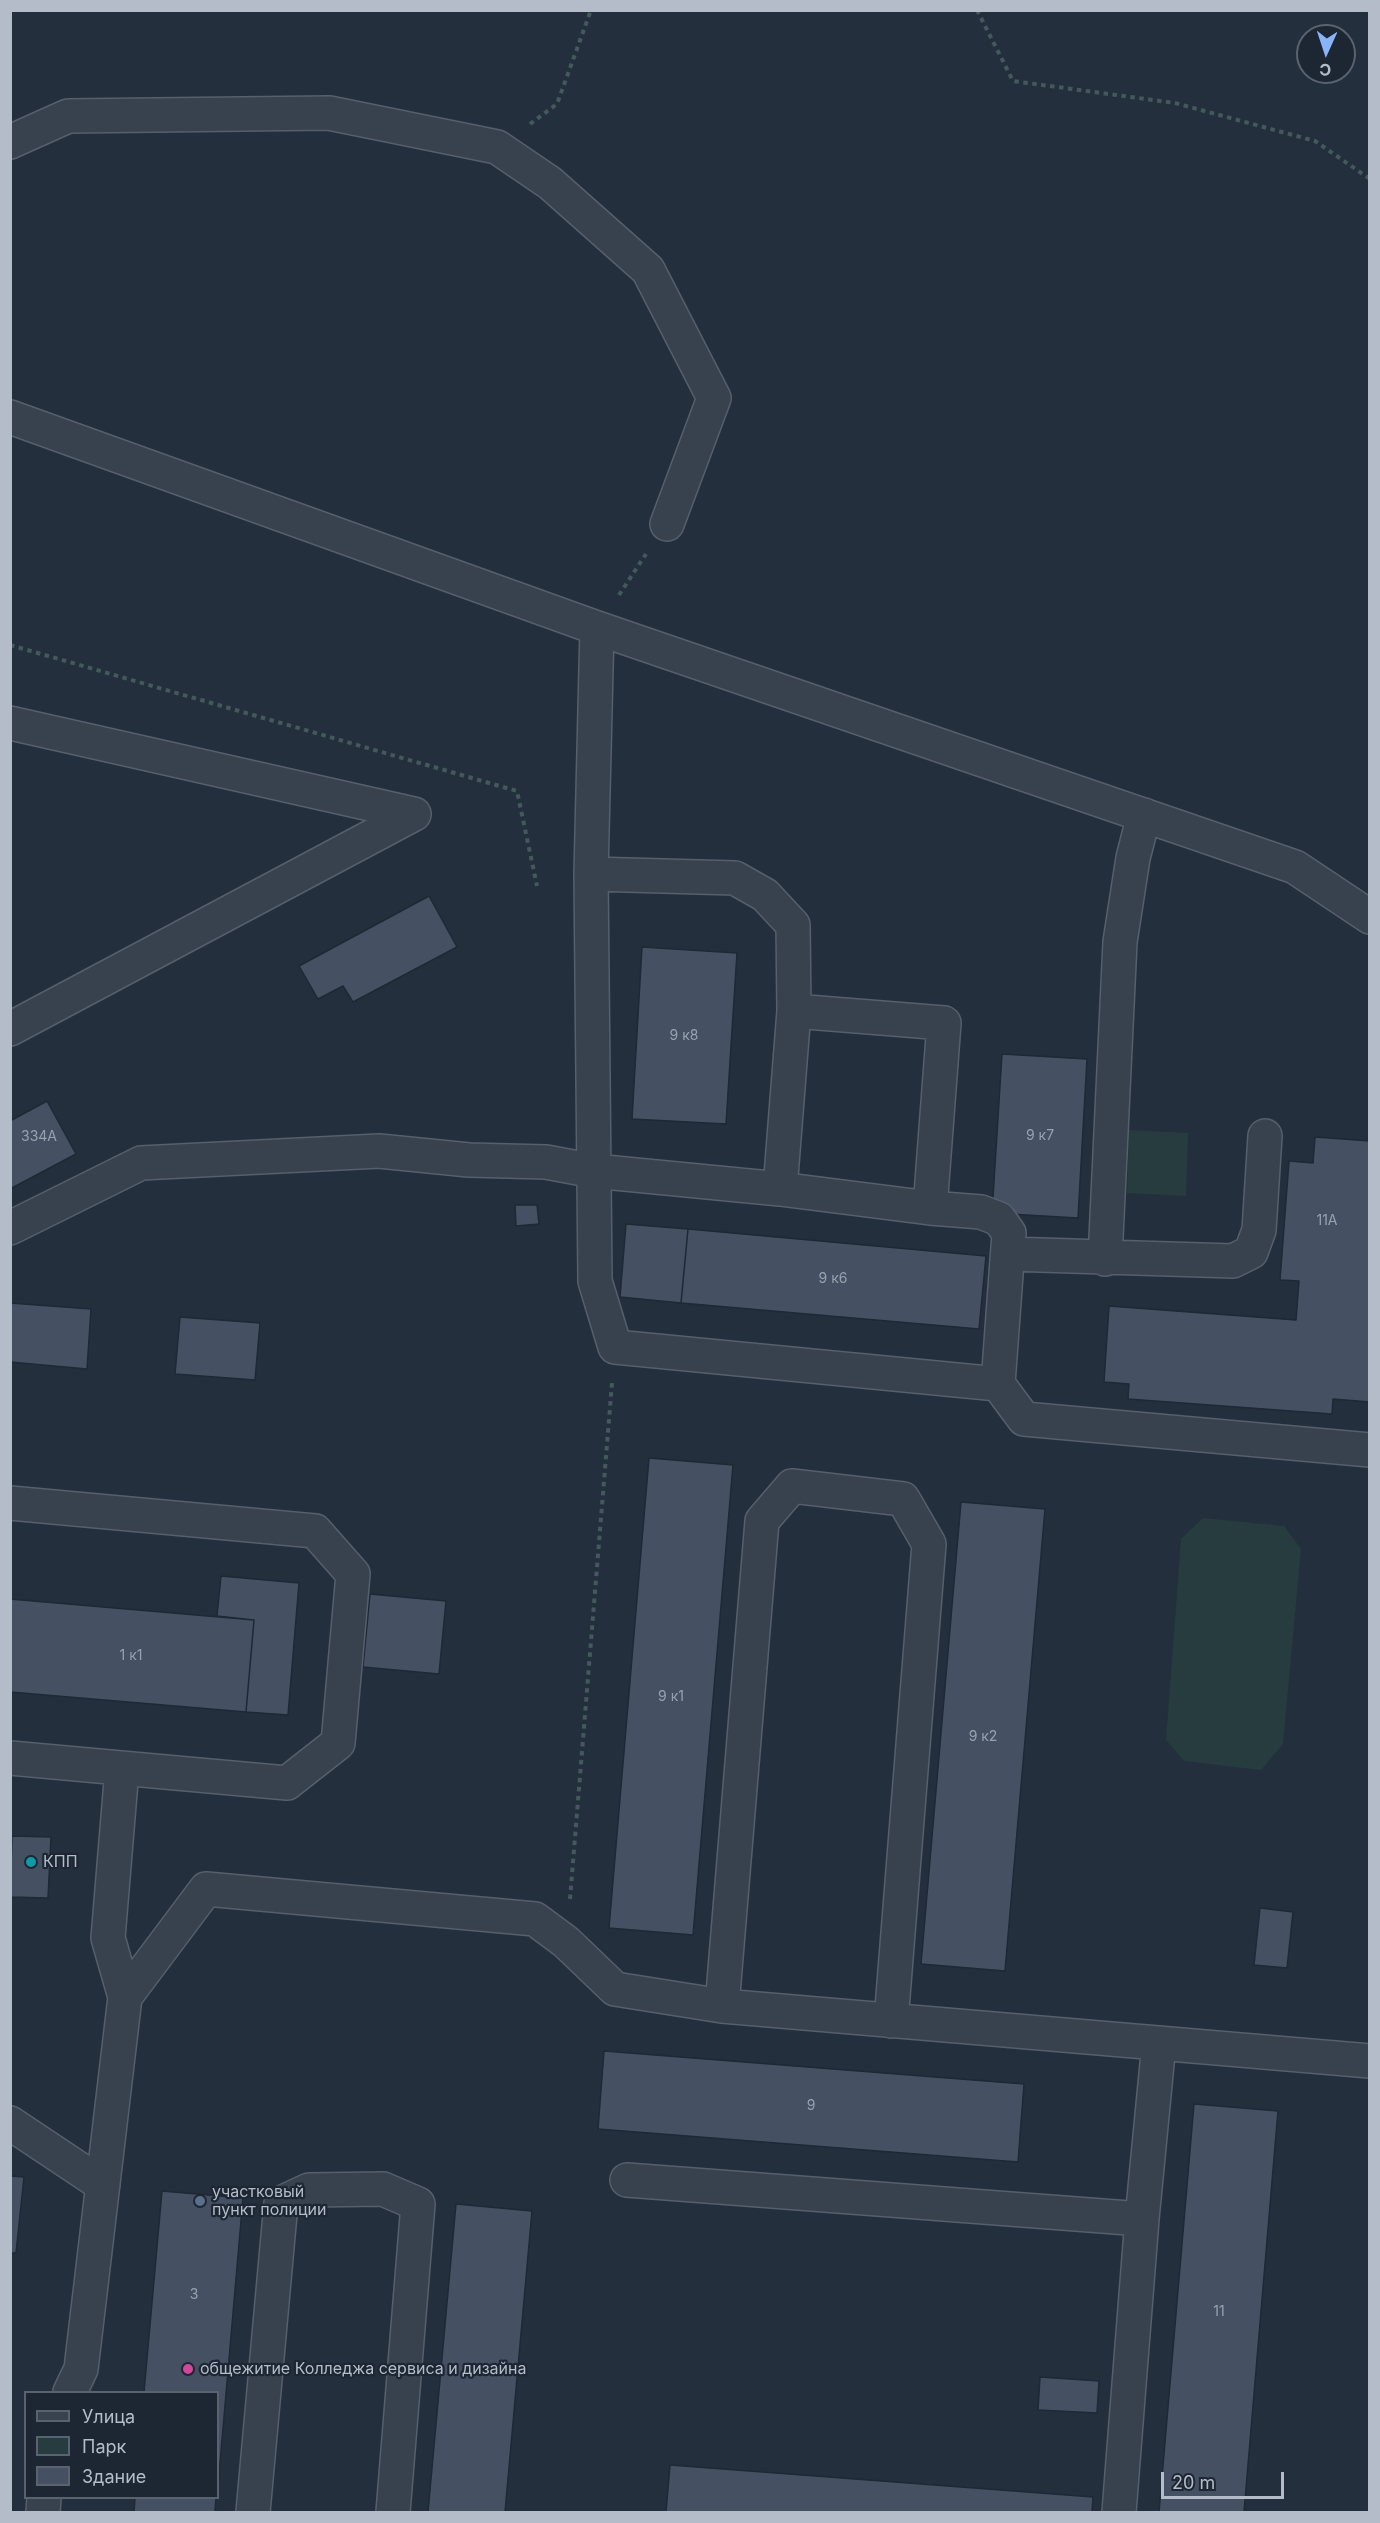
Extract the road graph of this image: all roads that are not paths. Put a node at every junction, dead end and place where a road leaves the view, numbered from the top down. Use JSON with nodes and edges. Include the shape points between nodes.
{"nodes":[{"id":1,"x":10,"y":142,"type":"edge"},
{"id":2,"x":10,"y":417,"type":"edge"},
{"id":3,"x":667,"y":524,"type":"road end"},
{"id":4,"x":597,"y":628,"type":"junction"},
{"id":5,"x":10,"y":723,"type":"edge"},
{"id":6,"x":1144,"y":815,"type":"junction"},
{"id":7,"x":591,"y":874,"type":"junction"},
{"id":8,"x":1370,"y":917,"type":"edge"},
{"id":9,"x":794,"y":1011,"type":"junction"},
{"id":10,"x":10,"y":1029,"type":"edge"},
{"id":11,"x":1265,"y":1136,"type":"dead end"},
{"id":12,"x":594,"y":1171,"type":"junction"},
{"id":13,"x":780,"y":1189,"type":"junction"},
{"id":14,"x":930,"y":1208,"type":"junction"},
{"id":15,"x":10,"y":1227,"type":"edge"},
{"id":16,"x":1008,"y":1254,"type":"junction"},
{"id":17,"x":1105,"y":1259,"type":"junction"},
{"id":18,"x":998,"y":1384,"type":"junction"},
{"id":19,"x":1370,"y":1450,"type":"edge"},
{"id":20,"x":10,"y":1503,"type":"edge"},
{"id":21,"x":10,"y":1758,"type":"edge"},
{"id":22,"x":122,"y":1770,"type":"junction"},
{"id":23,"x":125,"y":1997,"type":"junction"},
{"id":24,"x":722,"y":2006,"type":"junction"},
{"id":25,"x":891,"y":2021,"type":"junction"},
{"id":26,"x":1159,"y":2043,"type":"junction"},
{"id":27,"x":1370,"y":2061,"type":"edge"},
{"id":28,"x":10,"y":2123,"type":"edge"},
{"id":29,"x":627,"y":2180,"type":"dead end"},
{"id":30,"x":103,"y":2185,"type":"junction"},
{"id":31,"x":1142,"y":2219,"type":"junction"},
{"id":32,"x":70,"y":2391,"type":"edge"},
{"id":33,"x":253,"y":2512,"type":"edge"},
{"id":34,"x":393,"y":2512,"type":"edge"},
{"id":35,"x":1119,"y":2512,"type":"edge"}],
"edges":[{"from":1,"to":3,"type":"street","via":[[69,116],[329,113],[497,147],[550,183],[648,270],[714,399]]},
{"from":2,"to":4,"type":"street"},
{"from":4,"to":6,"type":"street"},
{"from":4,"to":7,"type":"street"},
{"from":5,"to":10,"type":"street","via":[[414,814]]},
{"from":6,"to":8,"type":"street","via":[[1295,867]]},
{"from":6,"to":17,"type":"street","via":[[1120,942]]},
{"from":7,"to":9,"type":"street","via":[[735,878],[765,895],[794,925]]},
{"from":7,"to":12,"type":"street"},
{"from":9,"to":13,"type":"street"},
{"from":9,"to":14,"type":"street","via":[[944,1023]]},
{"from":11,"to":17,"type":"street","via":[[1259,1230],[1251,1252],[1233,1262]]},
{"from":12,"to":13,"type":"street"},
{"from":12,"to":15,"type":"street","via":[[546,1162],[469,1160],[379,1150],[141,1163]]},
{"from":12,"to":18,"type":"street","via":[[595,1281],[615,1347]]},
{"from":13,"to":14,"type":"street"},
{"from":14,"to":16,"type":"street","via":[[981,1212],[999,1219],[1009,1233]]},
{"from":16,"to":17,"type":"street"},
{"from":16,"to":18,"type":"street"},
{"from":18,"to":19,"type":"street","via":[[1024,1419]]},
{"from":20,"to":22,"type":"street","via":[[315,1531],[353,1574],[338,1743],[287,1783]]},
{"from":21,"to":22,"type":"street"},
{"from":22,"to":23,"type":"street","via":[[108,1938]]},
{"from":23,"to":24,"type":"street","via":[[206,1889],[535,1919],[566,1941],[615,1989]]},
{"from":23,"to":30,"type":"street"},
{"from":24,"to":25,"type":"street"},
{"from":24,"to":25,"type":"street","via":[[762,1521],[792,1486],[903,1499],[929,1544]]},
{"from":25,"to":26,"type":"street"},
{"from":26,"to":27,"type":"street"},
{"from":26,"to":31,"type":"street"},
{"from":28,"to":30,"type":"street"},
{"from":29,"to":31,"type":"street"},
{"from":30,"to":32,"type":"street","via":[[81,2369]]},
{"from":31,"to":35,"type":"street"},
{"from":33,"to":34,"type":"street","via":[[281,2203],[309,2190],[383,2189],[418,2204]]}]}
